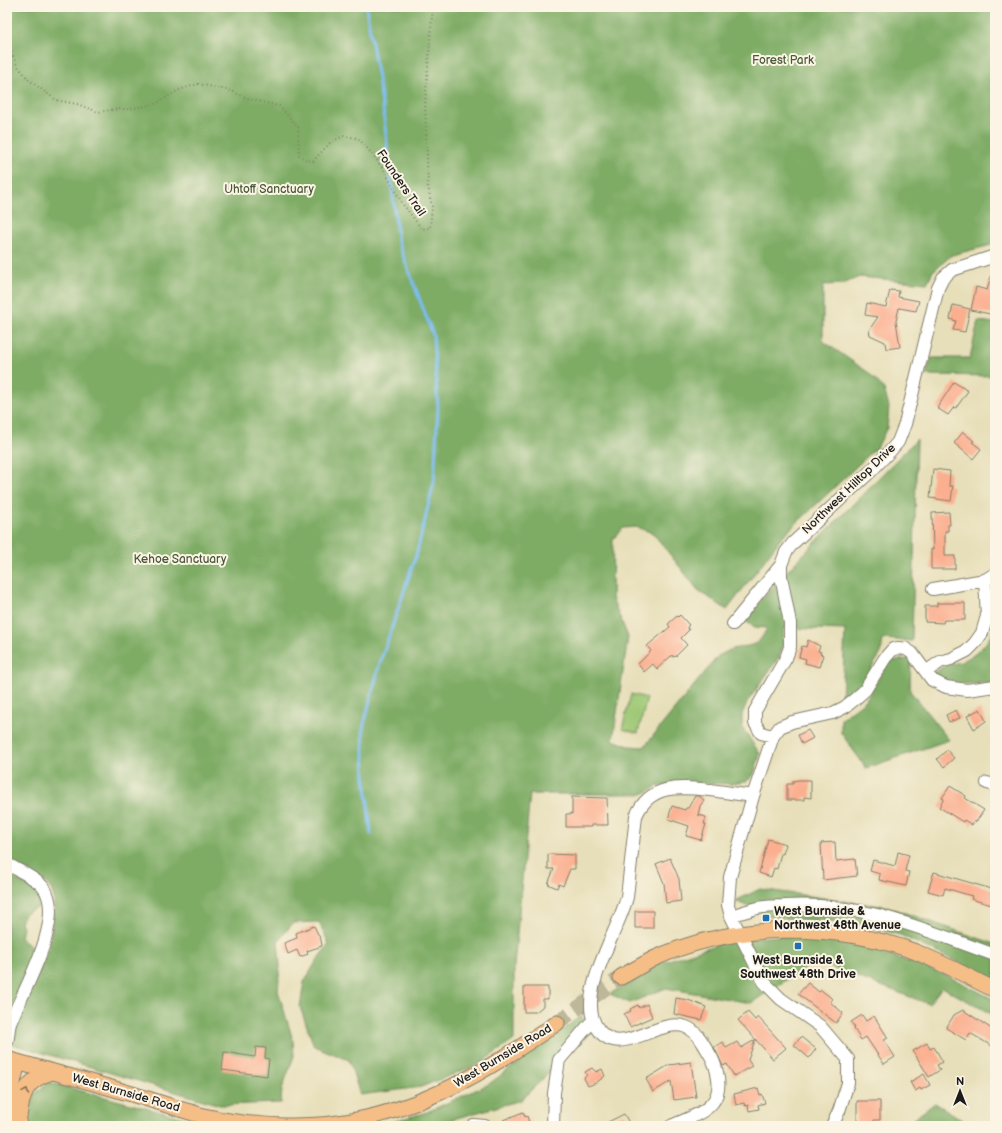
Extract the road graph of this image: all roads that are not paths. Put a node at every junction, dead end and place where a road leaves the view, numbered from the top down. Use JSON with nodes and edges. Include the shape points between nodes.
{"nodes":[{"id":1,"x":995,"y":256,"type":"edge"},
{"id":2,"x":781,"y":565,"type":"junction"},
{"id":3,"x":990,"y":577,"type":"edge"},
{"id":4,"x":933,"y":589,"type":"dead end"},
{"id":5,"x":733,"y":624,"type":"dead end"},
{"id":6,"x":927,"y":671,"type":"junction"},
{"id":7,"x":995,"y":686,"type":"edge"},
{"id":8,"x":774,"y":736,"type":"junction"},
{"id":9,"x":753,"y":796,"type":"junction"},
{"id":10,"x":7,"y":864,"type":"edge"},
{"id":11,"x":731,"y":916,"type":"junction"},
{"id":12,"x":740,"y":933,"type":"junction"},
{"id":13,"x":995,"y":955,"type":"edge"},
{"id":14,"x":621,"y":977,"type":"tunnel mouth"},
{"id":15,"x":995,"y":990,"type":"edge"},
{"id":16,"x":593,"y":1020,"type":"junction"},
{"id":17,"x":557,"y":1023,"type":"tunnel mouth"},
{"id":18,"x":7,"y":1042,"type":"edge"},
{"id":19,"x":12,"y":1061,"type":"edge"},
{"id":20,"x":52,"y":1072,"type":"junction"},
{"id":21,"x":7,"y":1104,"type":"edge"},
{"id":22,"x":18,"y":1125,"type":"edge"},
{"id":23,"x":553,"y":1126,"type":"edge"},
{"id":24,"x":671,"y":1126,"type":"edge"},
{"id":25,"x":832,"y":1126,"type":"edge"}],
"edges":[{"from":1,"to":2,"type":"street","name":"Northwest Hilltop Drive","via":[[952,270],[943,278],[938,288],[905,424],[898,442],[794,543],[786,552]]},
{"from":2,"to":5,"type":"street","name":"Northwest Hilltop Drive"},
{"from":2,"to":8,"type":"street","via":[[790,623],[790,647],[755,711],[755,723],[761,733]]},
{"from":3,"to":4,"type":"street"},
{"from":3,"to":6,"type":"street","via":[[987,616],[982,633],[967,651],[940,662]]},
{"from":6,"to":7,"type":"street","via":[[932,680],[946,687],[968,690]]},
{"from":6,"to":8,"type":"street","via":[[906,649],[893,649],[856,699],[833,713],[780,727]]},
{"from":8,"to":9,"type":"street"},
{"from":9,"to":11,"type":"street","via":[[730,877],[728,905]]},
{"from":9,"to":16,"type":"street","via":[[672,788],[654,794],[640,806],[636,816],[624,909],[602,958],[591,996],[590,1009]]},
{"from":10,"to":18,"type":"street","via":[[43,886],[50,907],[44,946],[10,1023]]},
{"from":11,"to":12,"type":"street"},
{"from":11,"to":13,"type":"street","via":[[758,908],[791,905],[854,909],[886,916]]},
{"from":12,"to":14,"type":"main road","via":[[677,950],[653,959]]},
{"from":12,"to":15,"type":"main road","via":[[815,931],[879,941],[937,961]]},
{"from":12,"to":25,"type":"street","via":[[764,982],[781,999],[820,1026],[848,1059],[848,1083]]},
{"from":16,"to":23,"type":"street","via":[[559,1060]]},
{"from":16,"to":24,"type":"street","via":[[599,1030],[615,1040],[630,1040],[672,1025],[686,1027],[700,1038],[711,1056],[716,1071],[717,1095],[708,1107]]},
{"from":17,"to":20,"type":"main road","name":"West Burnside Road","via":[[476,1075],[433,1096],[366,1118],[321,1125],[281,1125],[205,1116]]},
{"from":19,"to":20,"type":"main road","name":"West Burnside Road"},
{"from":19,"to":22,"type":"main road","via":[[10,1102]]},
{"from":22,"to":20,"type":"main road","one_way":true,"via":[[22,1101],[28,1087],[37,1077]]},
{"from":21,"to":22,"type":"main road"}]}
